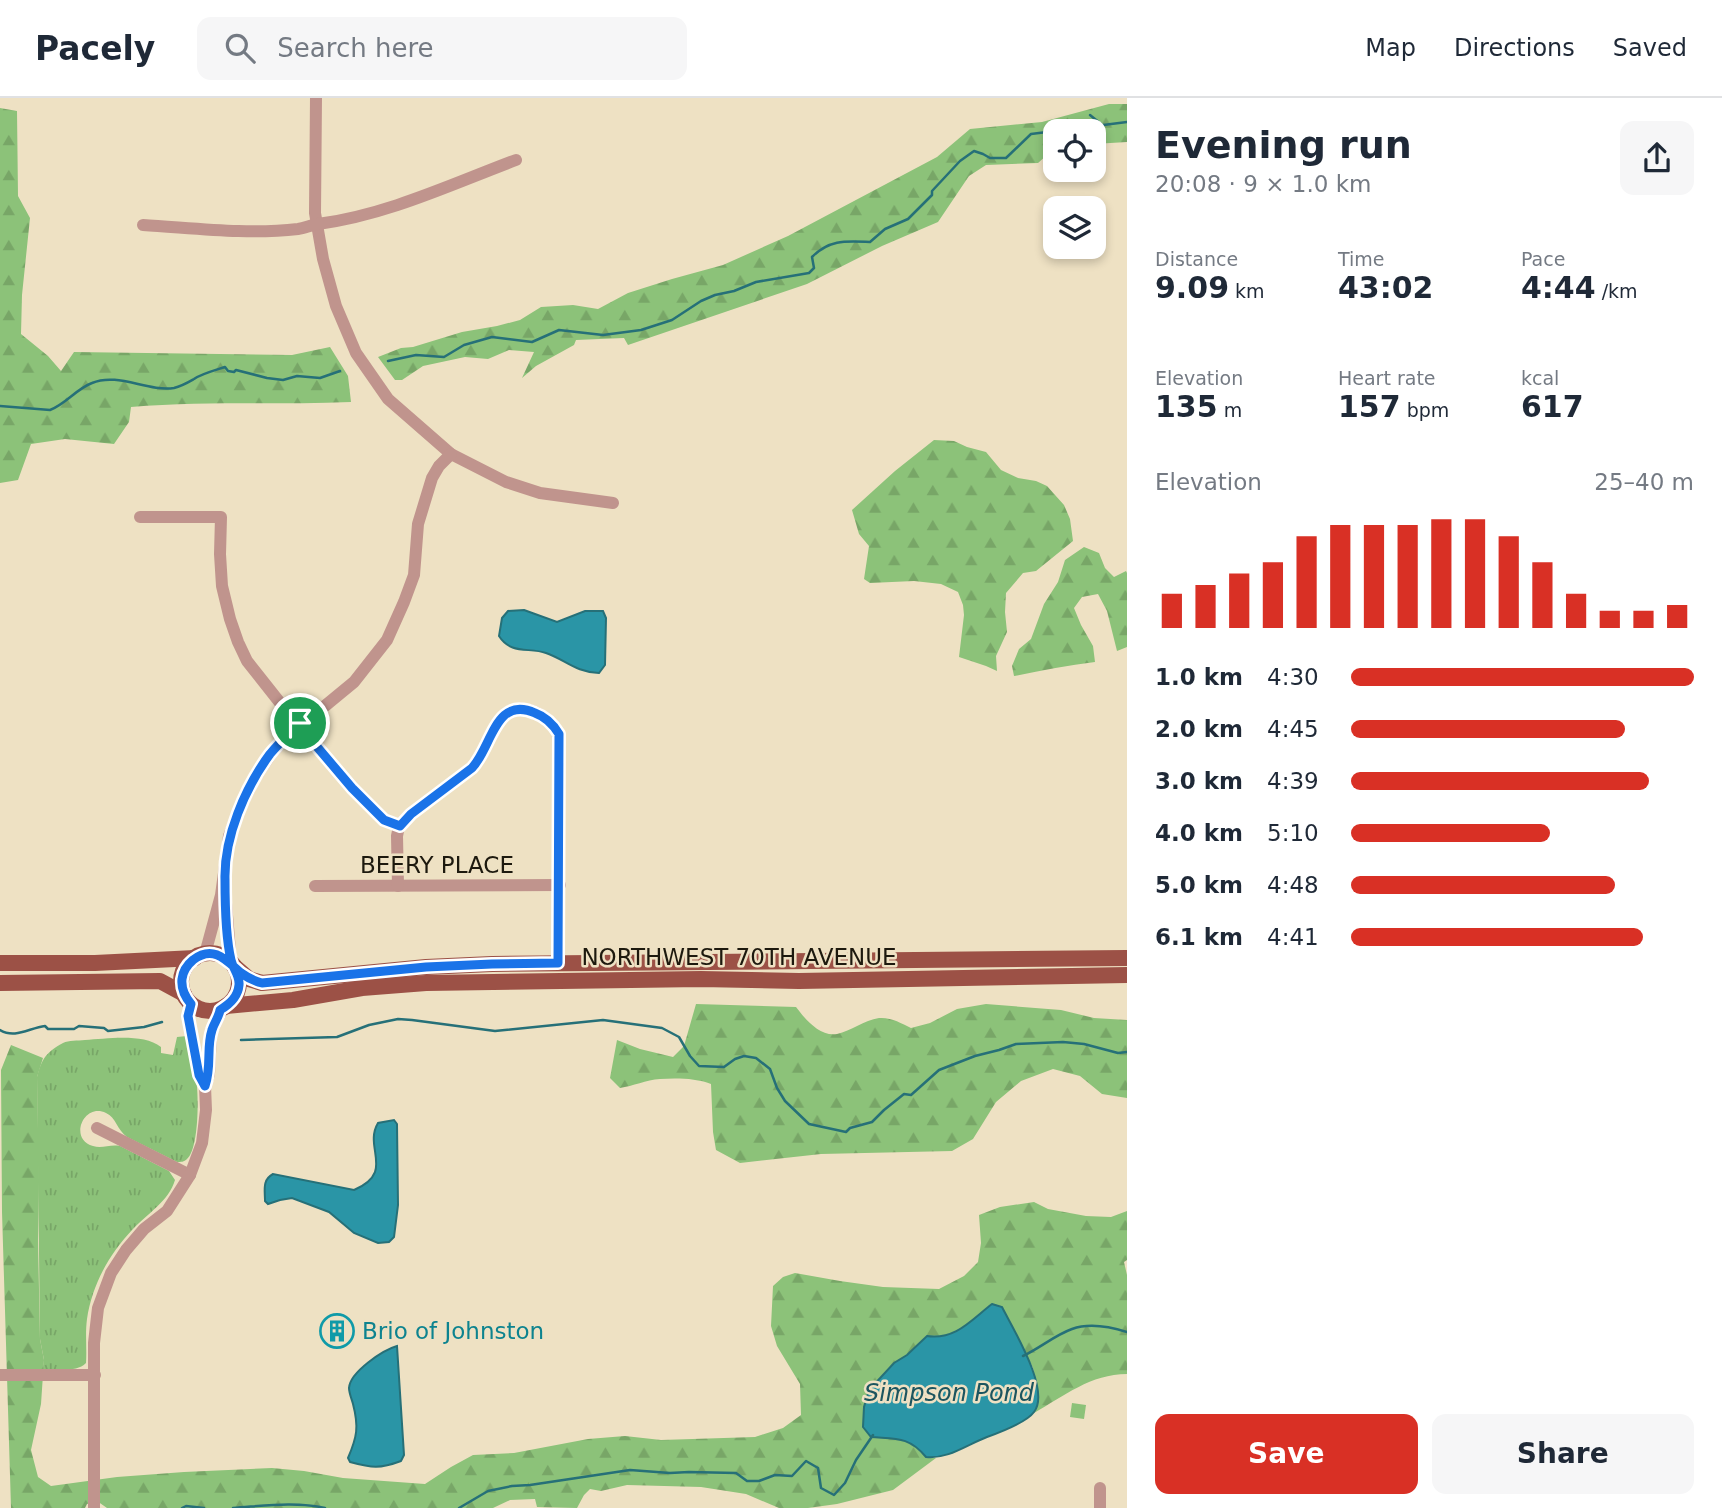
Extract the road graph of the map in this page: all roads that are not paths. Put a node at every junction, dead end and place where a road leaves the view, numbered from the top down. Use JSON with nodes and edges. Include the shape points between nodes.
{"nodes":[{"id":1,"x":316,"y":98,"type":"edge"},
{"id":2,"x":516,"y":160,"type":"dead end"},
{"id":3,"x":317,"y":224,"type":"junction"},
{"id":4,"x":143,"y":225,"type":"dead end"},
{"id":5,"x":451,"y":454,"type":"junction"},
{"id":6,"x":613,"y":503,"type":"dead end"},
{"id":7,"x":140,"y":517,"type":"dead end"},
{"id":8,"x":300,"y":723,"type":"junction"},
{"id":9,"x":400,"y":826,"type":"junction"},
{"id":10,"x":225,"y":877,"type":"junction"},
{"id":11,"x":559,"y":885,"type":"junction"},
{"id":12,"x":315,"y":886,"type":"dead end"},
{"id":13,"x":398,"y":886,"type":"junction"},
{"id":14,"x":200,"y":956,"type":"junction"},
{"id":15,"x":1127,"y":958,"type":"edge"},
{"id":16,"x":764,"y":962,"type":"junction"},
{"id":17,"x":0,"y":963,"type":"edge"},
{"id":18,"x":558,"y":963,"type":"junction"},
{"id":19,"x":233,"y":964,"type":"junction"},
{"id":20,"x":1127,"y":975,"type":"edge"},
{"id":21,"x":764,"y":981,"type":"junction"},
{"id":22,"x":0,"y":983,"type":"edge"},
{"id":23,"x":188,"y":999,"type":"junction"},
{"id":24,"x":223,"y":1008,"type":"junction"},
{"id":25,"x":205,"y":1086,"type":"junction"},
{"id":26,"x":97,"y":1128,"type":"dead end"},
{"id":27,"x":190,"y":1175,"type":"junction"},
{"id":28,"x":0,"y":1375,"type":"edge"},
{"id":29,"x":95,"y":1375,"type":"junction"},
{"id":30,"x":1100,"y":1489,"type":"dead end"},
{"id":31,"x":94,"y":1508,"type":"edge"},
{"id":32,"x":1100,"y":1508,"type":"edge"}],
"edges":[{"from":1,"to":3,"type":"street"},
{"from":2,"to":3,"type":"street","via":[[393,206]]},
{"from":3,"to":4,"type":"street","via":[[279,230]]},
{"from":3,"to":5,"type":"street","via":[[329,284],[356,352],[388,399]]},
{"from":5,"to":6,"type":"street","via":[[506,482],[540,493]]},
{"from":5,"to":8,"type":"street","via":[[432,478],[418,524],[414,575],[387,640],[354,682]]},
{"from":7,"to":8,"type":"street","via":[[221,517],[222,586],[238,642],[263,682]]},
{"from":8,"to":9,"type":"street","via":[[352,788],[384,820]]},
{"from":8,"to":10,"type":"street","via":[[271,754],[241,806],[229,836]]},
{"from":9,"to":11,"type":"street","via":[[472,768],[505,714],[521,708],[531,711],[554,724],[559,734]]},
{"from":9,"to":13,"type":"street"},
{"from":10,"to":14,"type":"street"},
{"from":10,"to":19,"type":"street"},
{"from":11,"to":13,"type":"street","name":"BEERY PLACE"},
{"from":11,"to":18,"type":"street"},
{"from":12,"to":13,"type":"street","name":"BEERY PLACE"},
{"from":14,"to":17,"type":"main road","name":"NORTHWEST 70TH AVENUE"},
{"from":14,"to":19,"type":"main road","name":"NORTHWEST 70TH AVENUE","via":[[215,954]]},
{"from":14,"to":23,"type":"main road","via":[[187,964],[183,974],[181,984]]},
{"from":15,"to":16,"type":"main road","name":"NORTHWEST 70TH AVENUE"},
{"from":16,"to":18,"type":"main road","name":"NORTHWEST 70TH AVENUE"},
{"from":16,"to":21,"type":"street"},
{"from":18,"to":19,"type":"main road","name":"NORTHWEST 70TH AVENUE","via":[[426,967],[262,983],[249,979]]},
{"from":19,"to":24,"type":"main road","via":[[238,974],[237,993]]},
{"from":20,"to":21,"type":"main road","name":"NORTHWEST 70TH AVENUE"},
{"from":21,"to":24,"type":"main road","name":"NORTHWEST 70TH AVENUE","via":[[426,983]]},
{"from":22,"to":23,"type":"main road","name":"NORTHWEST 70TH AVENUE","via":[[160,981]]},
{"from":23,"to":24,"type":"main road","name":"NORTHWEST 70TH AVENUE","via":[[205,1011]]},
{"from":23,"to":25,"type":"street","via":[[199,1075]]},
{"from":24,"to":25,"type":"street","via":[[211,1033]]},
{"from":25,"to":27,"type":"street","via":[[202,1143]]},
{"from":26,"to":27,"type":"street"},
{"from":27,"to":29,"type":"street","via":[[167,1211],[144,1229],[111,1273],[98,1308]]},
{"from":28,"to":29,"type":"street"},
{"from":29,"to":31,"type":"street"},
{"from":30,"to":32,"type":"street"}]}
